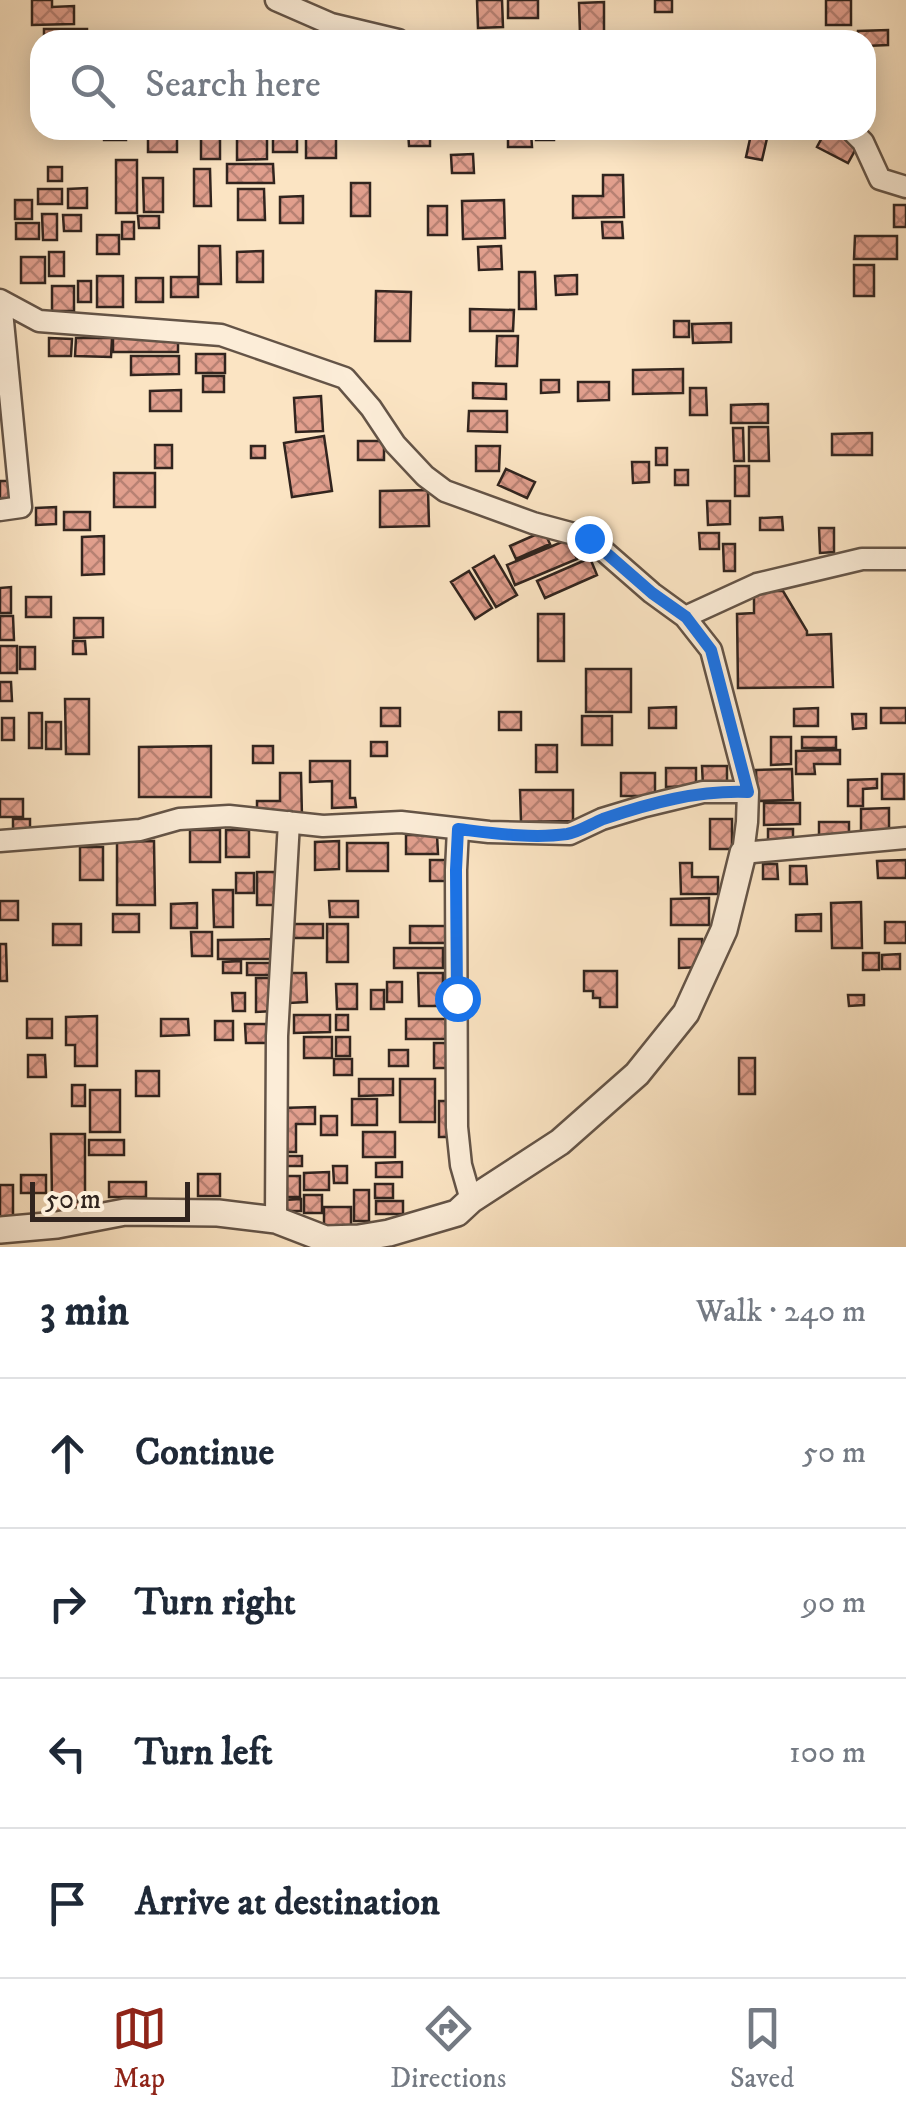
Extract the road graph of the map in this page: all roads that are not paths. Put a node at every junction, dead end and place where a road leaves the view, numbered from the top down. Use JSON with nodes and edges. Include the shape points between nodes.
{"nodes":[{"id":1,"x":276,"y":0,"type":"edge"},
{"id":2,"x":356,"y":30,"type":"edge"},
{"id":3,"x":861,"y":140,"type":"edge"},
{"id":4,"x":906,"y":187,"type":"edge"},
{"id":5,"x":1,"y":301,"type":"edge"},
{"id":6,"x":0,"y":510,"type":"edge"},
{"id":7,"x":906,"y":560,"type":"edge"},
{"id":8,"x":686,"y":617,"type":"junction"},
{"id":9,"x":748,"y":792,"type":"junction"},
{"id":10,"x":290,"y":822,"type":"junction"},
{"id":11,"x":458,"y":829,"type":"junction"},
{"id":12,"x":906,"y":838,"type":"edge"},
{"id":13,"x":0,"y":841,"type":"edge"},
{"id":14,"x":742,"y":853,"type":"junction"},
{"id":15,"x":471,"y":1200,"type":"junction"},
{"id":16,"x":276,"y":1220,"type":"junction"},
{"id":17,"x":0,"y":1230,"type":"edge"}],
"edges":[{"from":1,"to":2,"type":"street"},
{"from":3,"to":4,"type":"street","via":[[880,179]]},
{"from":5,"to":6,"type":"street","via":[[20,507]]},
{"from":5,"to":8,"type":"street","via":[[38,320],[221,335],[345,378],[394,444],[445,490],[589,538]]},
{"from":7,"to":8,"type":"street","via":[[862,559],[758,584]]},
{"from":8,"to":9,"type":"street","via":[[711,650]]},
{"from":9,"to":11,"type":"street","via":[[703,792],[570,834]]},
{"from":9,"to":14,"type":"street"},
{"from":10,"to":11,"type":"street"},
{"from":10,"to":13,"type":"street","via":[[213,816],[140,830]]},
{"from":10,"to":16,"type":"street","via":[[277,1036]]},
{"from":11,"to":15,"type":"street","via":[[457,1127]]},
{"from":12,"to":14,"type":"street"},
{"from":14,"to":15,"type":"street","via":[[724,930],[686,1012],[636,1074],[560,1142]]},
{"from":15,"to":16,"type":"street","via":[[457,1212],[360,1238],[325,1239]]},
{"from":16,"to":17,"type":"street","via":[[125,1212]]}]}
